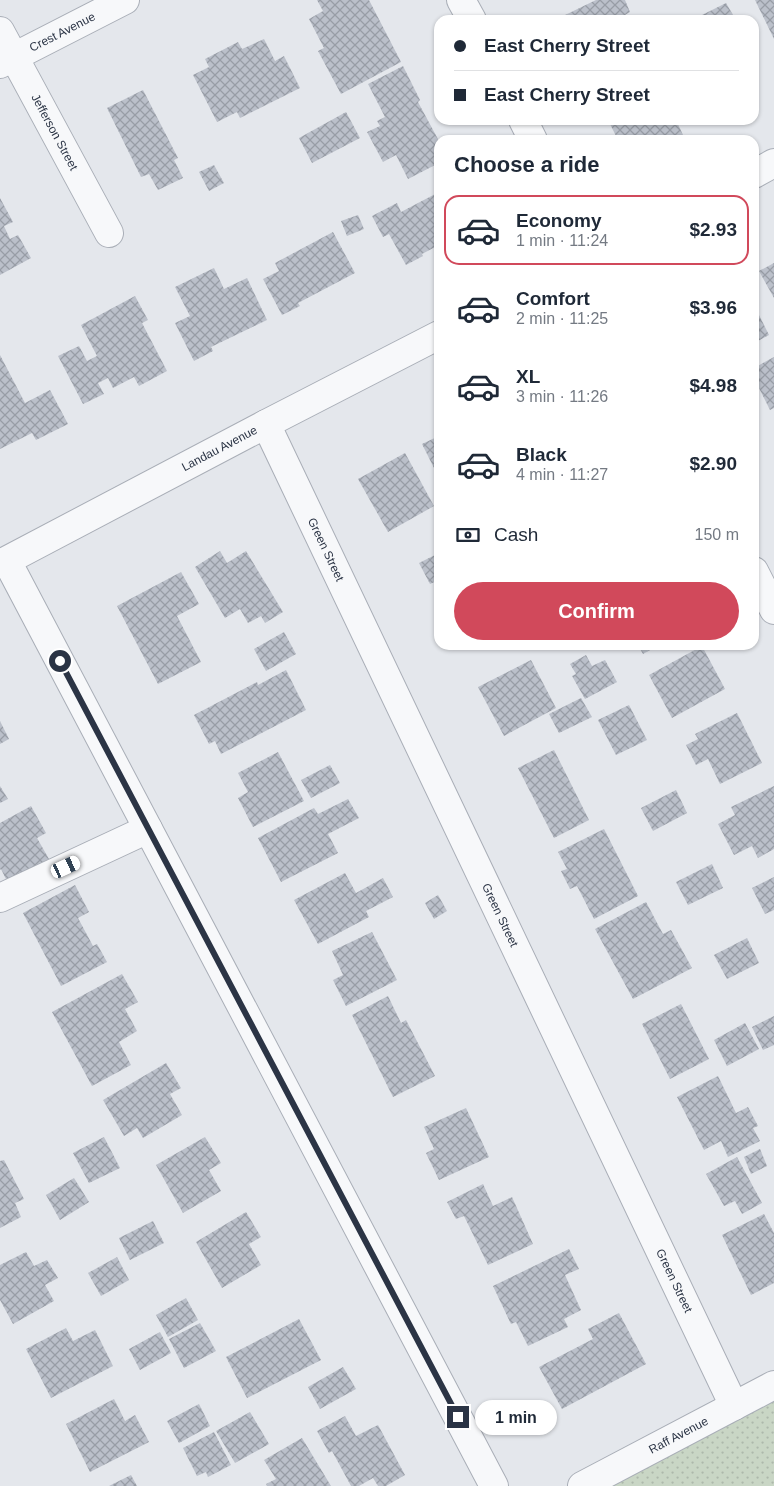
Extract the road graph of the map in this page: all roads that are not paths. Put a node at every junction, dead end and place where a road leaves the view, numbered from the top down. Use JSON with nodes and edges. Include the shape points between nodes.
{"nodes":[{"id":1,"x":125,"y":0,"type":"edge"},
{"id":2,"x":462,"y":0,"type":"edge"},
{"id":3,"x":470,"y":15,"type":"edge"},
{"id":4,"x":0,"y":31,"type":"edge"},
{"id":5,"x":7,"y":61,"type":"edge"},
{"id":6,"x":774,"y":163,"type":"edge"},
{"id":7,"x":759,"y":171,"type":"edge"},
{"id":8,"x":109,"y":233,"type":"dead end"},
{"id":9,"x":434,"y":339,"type":"edge"},
{"id":10,"x":266,"y":424,"type":"junction"},
{"id":11,"x":3,"y":563,"type":"edge"},
{"id":12,"x":759,"y":581,"type":"edge"},
{"id":13,"x":774,"y":610,"type":"edge"},
{"id":14,"x":148,"y":829,"type":"junction"},
{"id":15,"x":0,"y":898,"type":"edge"},
{"id":16,"x":774,"y":1386,"type":"edge"},
{"id":17,"x":734,"y":1406,"type":"junction"},
{"id":18,"x":494,"y":1486,"type":"edge"},
{"id":19,"x":582,"y":1486,"type":"edge"}],
"edges":[{"from":1,"to":5,"type":"street","name":"Crest Avenue"},
{"from":2,"to":3,"type":"street"},
{"from":4,"to":5,"type":"street","name":"Jefferson Street"},
{"from":5,"to":8,"type":"street","name":"Jefferson Street"},
{"from":6,"to":7,"type":"street"},
{"from":9,"to":10,"type":"street","name":"Landau Avenue"},
{"from":10,"to":11,"type":"street","name":"Landau Avenue"},
{"from":10,"to":17,"type":"street","name":"Green Street"},
{"from":11,"to":14,"type":"street"},
{"from":12,"to":13,"type":"street"},
{"from":14,"to":15,"type":"street"},
{"from":14,"to":18,"type":"street"},
{"from":16,"to":17,"type":"street","name":"Raff Avenue"},
{"from":17,"to":19,"type":"street","name":"Raff Avenue"}]}
